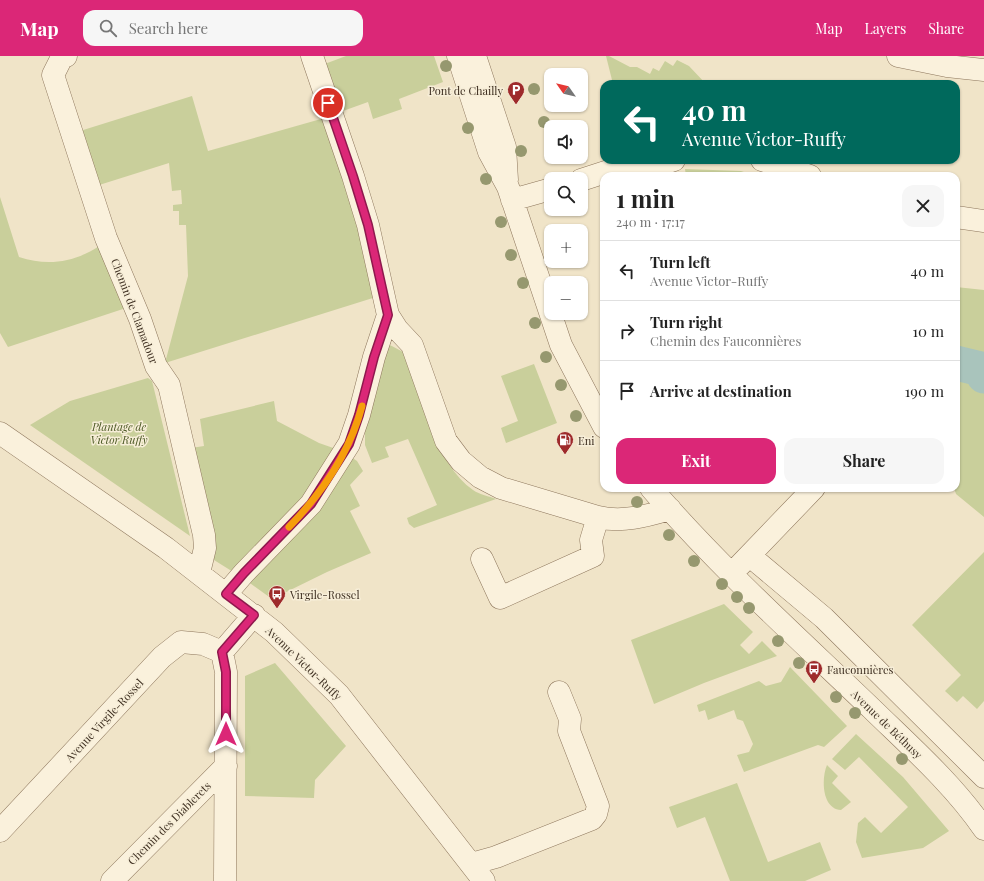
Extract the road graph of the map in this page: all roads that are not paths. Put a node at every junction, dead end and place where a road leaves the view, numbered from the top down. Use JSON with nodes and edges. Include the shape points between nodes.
{"nodes":[{"id":1,"x":66,"y":56,"type":"edge"},
{"id":2,"x":312,"y":56,"type":"edge"},
{"id":3,"x":458,"y":56,"type":"edge"},
{"id":4,"x":475,"y":56,"type":"edge"},
{"id":5,"x":898,"y":56,"type":"edge"},
{"id":6,"x":947,"y":61,"type":"edge"},
{"id":7,"x":984,"y":70,"type":"edge"},
{"id":8,"x":662,"y":164,"type":"edge"},
{"id":9,"x":774,"y":164,"type":"edge"},
{"id":10,"x":606,"y":172,"type":"edge"},
{"id":11,"x":798,"y":172,"type":"edge"},
{"id":12,"x":600,"y":174,"type":"edge"},
{"id":13,"x":588,"y":178,"type":"edge"},
{"id":14,"x":544,"y":190,"type":"edge"},
{"id":15,"x":510,"y":193,"type":"junction"},
{"id":16,"x":960,"y":218,"type":"edge"},
{"id":17,"x":984,"y":221,"type":"edge"},
{"id":18,"x":388,"y":315,"type":"junction"},
{"id":19,"x":600,"y":419,"type":"edge"},
{"id":20,"x":0,"y":432,"type":"edge"},
{"id":21,"x":655,"y":492,"type":"edge"},
{"id":22,"x":810,"y":492,"type":"edge"},
{"id":23,"x":670,"y":509,"type":"junction"},
{"id":24,"x":598,"y":517,"type":"junction"},
{"id":25,"x":750,"y":556,"type":"junction"},
{"id":26,"x":482,"y":559,"type":"dead end"},
{"id":27,"x":199,"y":573,"type":"junction"},
{"id":28,"x":732,"y":574,"type":"junction"},
{"id":29,"x":226,"y":594,"type":"junction"},
{"id":30,"x":254,"y":615,"type":"junction"},
{"id":31,"x":222,"y":652,"type":"junction"},
{"id":32,"x":559,"y":692,"type":"dead end"},
{"id":33,"x":226,"y":766,"type":"junction"},
{"id":34,"x":984,"y":777,"type":"edge"},
{"id":35,"x":984,"y":829,"type":"edge"},
{"id":36,"x":0,"y":831,"type":"edge"},
{"id":37,"x":471,"y":864,"type":"junction"},
{"id":38,"x":112,"y":881,"type":"edge"},
{"id":39,"x":225,"y":881,"type":"edge"},
{"id":40,"x":484,"y":881,"type":"edge"}],
"edges":[{"from":1,"to":27,"type":"street","name":"Chemin de Clamadour","via":[[62,57],[53,75],[106,238],[140,319],[156,366],[169,385],[204,535],[205,548]]},
{"from":2,"to":18,"type":"street","via":[[368,225]]},
{"from":3,"to":15,"type":"street","via":[[489,152]]},
{"from":4,"to":15,"type":"street","via":[[505,147]]},
{"from":5,"to":6,"type":"street"},
{"from":6,"to":7,"type":"street"},
{"from":8,"to":10,"type":"street","via":[[641,171],[621,167]]},
{"from":9,"to":11,"type":"street"},
{"from":12,"to":13,"type":"street"},
{"from":14,"to":15,"type":"street"},
{"from":15,"to":19,"type":"street","via":[[561,345]]},
{"from":16,"to":17,"type":"street"},
{"from":18,"to":24,"type":"street","via":[[412,345],[446,442],[461,461],[480,477],[501,488]]},
{"from":18,"to":29,"type":"street","via":[[349,444],[311,504]]},
{"from":20,"to":27,"type":"street","name":"Avenue Victor-Ruffy"},
{"from":21,"to":23,"type":"street","name":"Avenue de Béthusy"},
{"from":22,"to":25,"type":"street"},
{"from":23,"to":24,"type":"street","via":[[638,518],[613,520]]},
{"from":23,"to":28,"type":"street","name":"Avenue de Béthusy"},
{"from":24,"to":26,"type":"street","via":[[591,540],[593,556],[500,598]]},
{"from":25,"to":28,"type":"street"},
{"from":25,"to":34,"type":"street","via":[[824,618]]},
{"from":27,"to":29,"type":"street","name":"Avenue Victor-Ruffy"},
{"from":28,"to":35,"type":"street","name":"Avenue de Béthusy","via":[[914,750],[962,799]]},
{"from":29,"to":30,"type":"street","name":"Avenue Victor-Ruffy"},
{"from":30,"to":31,"type":"street"},
{"from":30,"to":37,"type":"street","name":"Avenue Victor-Ruffy","via":[[339,695]]},
{"from":31,"to":33,"type":"street","name":"Chemin des Diablerets","via":[[226,672]]},
{"from":31,"to":36,"type":"street","name":"Avenue Virgile-Rossel","via":[[204,644],[181,642],[162,657]]},
{"from":32,"to":37,"type":"street","via":[[570,719],[569,731],[598,806],[596,814],[592,819],[496,857]]},
{"from":33,"to":38,"type":"street","name":"Chemin des Diablerets"},
{"from":33,"to":39,"type":"street","name":"Chemin des Diablerets"},
{"from":37,"to":40,"type":"street","name":"Avenue Victor-Ruffy"}]}
